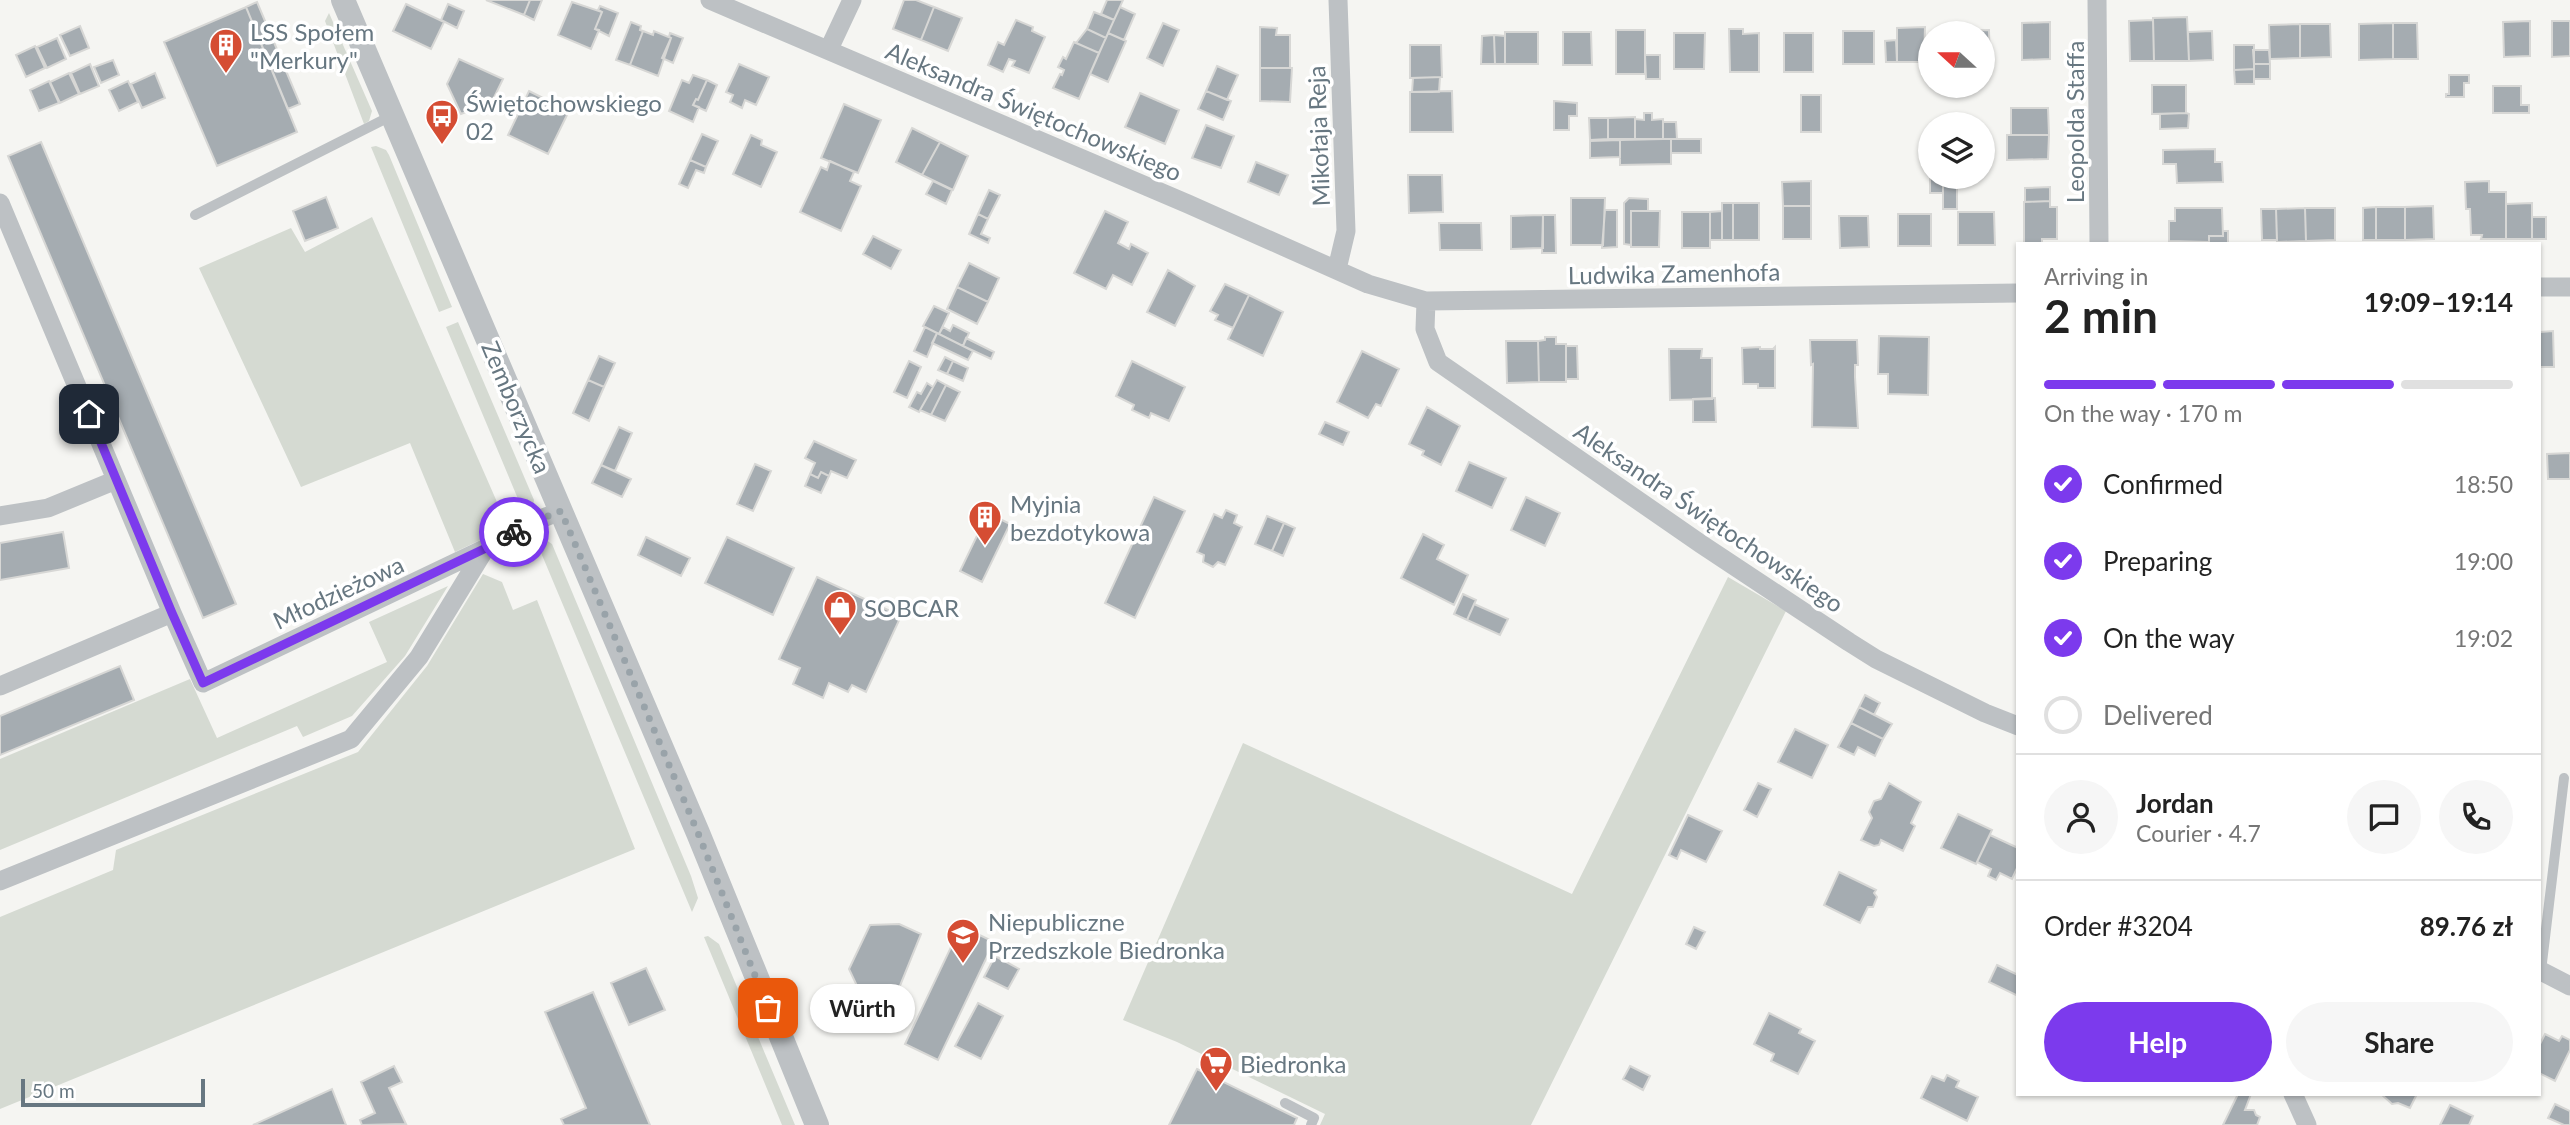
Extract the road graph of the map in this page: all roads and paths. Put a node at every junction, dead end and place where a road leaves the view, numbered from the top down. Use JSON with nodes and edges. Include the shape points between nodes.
{"nodes":[{"id":1,"x":343,"y":0,"type":"edge"},
{"id":2,"x":710,"y":0,"type":"edge"},
{"id":3,"x":852,"y":0,"type":"edge"},
{"id":4,"x":1338,"y":0,"type":"edge"},
{"id":5,"x":2097,"y":0,"type":"edge"},
{"id":6,"x":829,"y":49,"type":"junction"},
{"id":7,"x":392,"y":116,"type":"junction"},
{"id":8,"x":0,"y":203,"type":"edge"},
{"id":9,"x":195,"y":215,"type":"dead end"},
{"id":10,"x":2099,"y":242,"type":"edge"},
{"id":11,"x":1337,"y":269,"type":"junction"},
{"id":12,"x":2570,"y":287,"type":"edge"},
{"id":13,"x":2541,"y":288,"type":"edge"},
{"id":14,"x":2016,"y":293,"type":"edge"},
{"id":15,"x":1426,"y":300,"type":"junction"},
{"id":16,"x":116,"y":480,"type":"junction"},
{"id":17,"x":561,"y":511,"type":"junction"},
{"id":18,"x":0,"y":516,"type":"edge"},
{"id":19,"x":486,"y":548,"type":"junction"},
{"id":20,"x":172,"y":613,"type":"junction"},
{"id":21,"x":0,"y":686,"type":"edge"},
{"id":22,"x":2016,"y":725,"type":"edge"},
{"id":23,"x":2564,"y":778,"type":"dead end"},
{"id":24,"x":0,"y":881,"type":"edge"},
{"id":25,"x":2541,"y":963,"type":"edge"},
{"id":26,"x":2541,"y":972,"type":"edge"},
{"id":27,"x":2570,"y":986,"type":"edge"},
{"id":28,"x":2295,"y":1096,"type":"edge"},
{"id":29,"x":1285,"y":1103,"type":"dead end"},
{"id":30,"x":817,"y":1125,"type":"edge"},
{"id":31,"x":1311,"y":1125,"type":"edge"},
{"id":32,"x":2307,"y":1125,"type":"edge"}],
"edges":[{"from":1,"to":7,"type":"street","name":"Zemborzycka"},
{"from":2,"to":6,"type":"street","name":"Aleksandra Świętochowskiego"},
{"from":3,"to":6,"type":"street"},
{"from":4,"to":11,"type":"street","name":"Mikołaja Reja","via":[[1346,231]]},
{"from":5,"to":10,"type":"street","name":"Leopolda Staffa"},
{"from":6,"to":11,"type":"street","name":"Aleksandra Świętochowskiego"},
{"from":7,"to":9,"type":"lane"},
{"from":7,"to":17,"type":"street","name":"Zemborzycka"},
{"from":8,"to":16,"type":"street","name":"Młodzieżowa"},
{"from":11,"to":15,"type":"street","name":"Ludwika Zamenhofa","via":[[1368,284]]},
{"from":12,"to":13,"type":"street"},
{"from":14,"to":15,"type":"street","name":"Ludwika Zamenhofa"},
{"from":15,"to":22,"type":"street","name":"Aleksandra Świętochowskiego","via":[[1425,328],[1438,362],[1849,642]]},
{"from":16,"to":18,"type":"street","via":[[48,508]]},
{"from":16,"to":20,"type":"street","name":"Młodzieżowa"},
{"from":17,"to":19,"type":"street","name":"Młodzieżowa"},
{"from":17,"to":30,"type":"street","name":"Zemborzycka"},
{"from":19,"to":20,"type":"street","name":"Młodzieżowa","via":[[203,683]]},
{"from":19,"to":24,"type":"street","via":[[419,657],[351,739]]},
{"from":20,"to":21,"type":"street"},
{"from":23,"to":25,"type":"lane"},
{"from":26,"to":27,"type":"street"},
{"from":28,"to":32,"type":"street"},
{"from":29,"to":31,"type":"lane","via":[[1314,1118]]}]}
